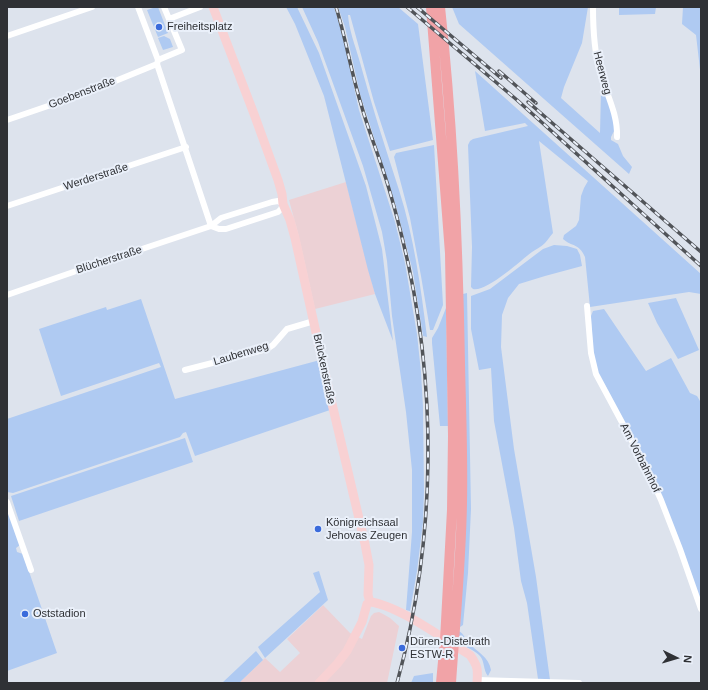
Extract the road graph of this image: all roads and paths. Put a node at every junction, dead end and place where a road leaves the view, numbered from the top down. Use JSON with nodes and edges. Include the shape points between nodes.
{"nodes":[{"id":1,"x":92,"y":7,"type":"edge"},
{"id":2,"x":138,"y":7,"type":"edge"},
{"id":3,"x":164,"y":7,"type":"edge"},
{"id":4,"x":200,"y":7,"type":"edge"},
{"id":5,"x":213,"y":7,"type":"edge"},
{"id":6,"x":431,"y":7,"type":"edge"},
{"id":7,"x":440,"y":7,"type":"edge"},
{"id":8,"x":592,"y":7,"type":"edge"},
{"id":9,"x":169,"y":19,"type":"junction"},
{"id":10,"x":7,"y":36,"type":"edge"},
{"id":11,"x":157,"y":62,"type":"junction"},
{"id":12,"x":7,"y":120,"type":"edge"},
{"id":13,"x":617,"y":137,"type":"dead end"},
{"id":14,"x":186,"y":147,"type":"junction"},
{"id":15,"x":283,"y":204,"type":"junction"},
{"id":16,"x":7,"y":206,"type":"edge"},
{"id":17,"x":211,"y":226,"type":"junction"},
{"id":18,"x":7,"y":295,"type":"edge"},
{"id":19,"x":588,"y":306,"type":"dead end"},
{"id":20,"x":314,"y":321,"type":"junction"},
{"id":21,"x":185,"y":370,"type":"dead end"},
{"id":22,"x":7,"y":502,"type":"edge"},
{"id":23,"x":31,"y":570,"type":"dead end"},
{"id":24,"x":370,"y":602,"type":"junction"},
{"id":25,"x":701,"y":609,"type":"edge"},
{"id":26,"x":450,"y":642,"type":"junction"},
{"id":27,"x":477,"y":682,"type":"edge"},
{"id":28,"x":319,"y":683,"type":"edge"},
{"id":29,"x":441,"y":683,"type":"edge"},
{"id":30,"x":451,"y":683,"type":"edge"},
{"id":31,"x":579,"y":683,"type":"edge"}],
"edges":[{"from":1,"to":10,"type":"street"},
{"from":2,"to":11,"type":"street"},
{"from":3,"to":9,"type":"street"},
{"from":4,"to":9,"type":"street"},
{"from":5,"to":15,"type":"street","name":"Brückenstraße","via":[[278,180]]},
{"from":6,"to":26,"type":"main road","via":[[450,253],[453,436]]},
{"from":7,"to":26,"type":"main road","via":[[458,252],[462,450],[462,504]]},
{"from":8,"to":13,"type":"street","name":"Heerweg","via":[[596,51],[617,123]]},
{"from":9,"to":11,"type":"street","via":[[182,50]]},
{"from":11,"to":12,"type":"street","name":"Goebenstraße","via":[[86,93]]},
{"from":11,"to":14,"type":"street"},
{"from":14,"to":16,"type":"street","name":"Werderstraße"},
{"from":14,"to":17,"type":"street"},
{"from":15,"to":17,"type":"street","name":"Blücherstraße","via":[[278,201],[272,202],[221,218]]},
{"from":15,"to":17,"type":"street","name":"Blücherstraße","via":[[278,212],[226,229]]},
{"from":15,"to":20,"type":"street","name":"Brückenstraße","via":[[290,220]]},
{"from":17,"to":18,"type":"street","name":"Blücherstraße"},
{"from":19,"to":25,"type":"street","name":"Am Vorbahnhof","via":[[596,374],[647,469]]},
{"from":20,"to":21,"type":"street","name":"Laubenweg","via":[[287,329],[267,349]]},
{"from":20,"to":24,"type":"street","name":"Brückenstraße","via":[[365,544]]},
{"from":22,"to":23,"type":"street"},
{"from":24,"to":26,"type":"street","via":[[394,610]]},
{"from":24,"to":28,"type":"street","via":[[347,651]]},
{"from":26,"to":27,"type":"street","via":[[470,655],[476,663]]},
{"from":26,"to":29,"type":"main road"},
{"from":26,"to":30,"type":"main road"},
{"from":27,"to":31,"type":"street"}]}
